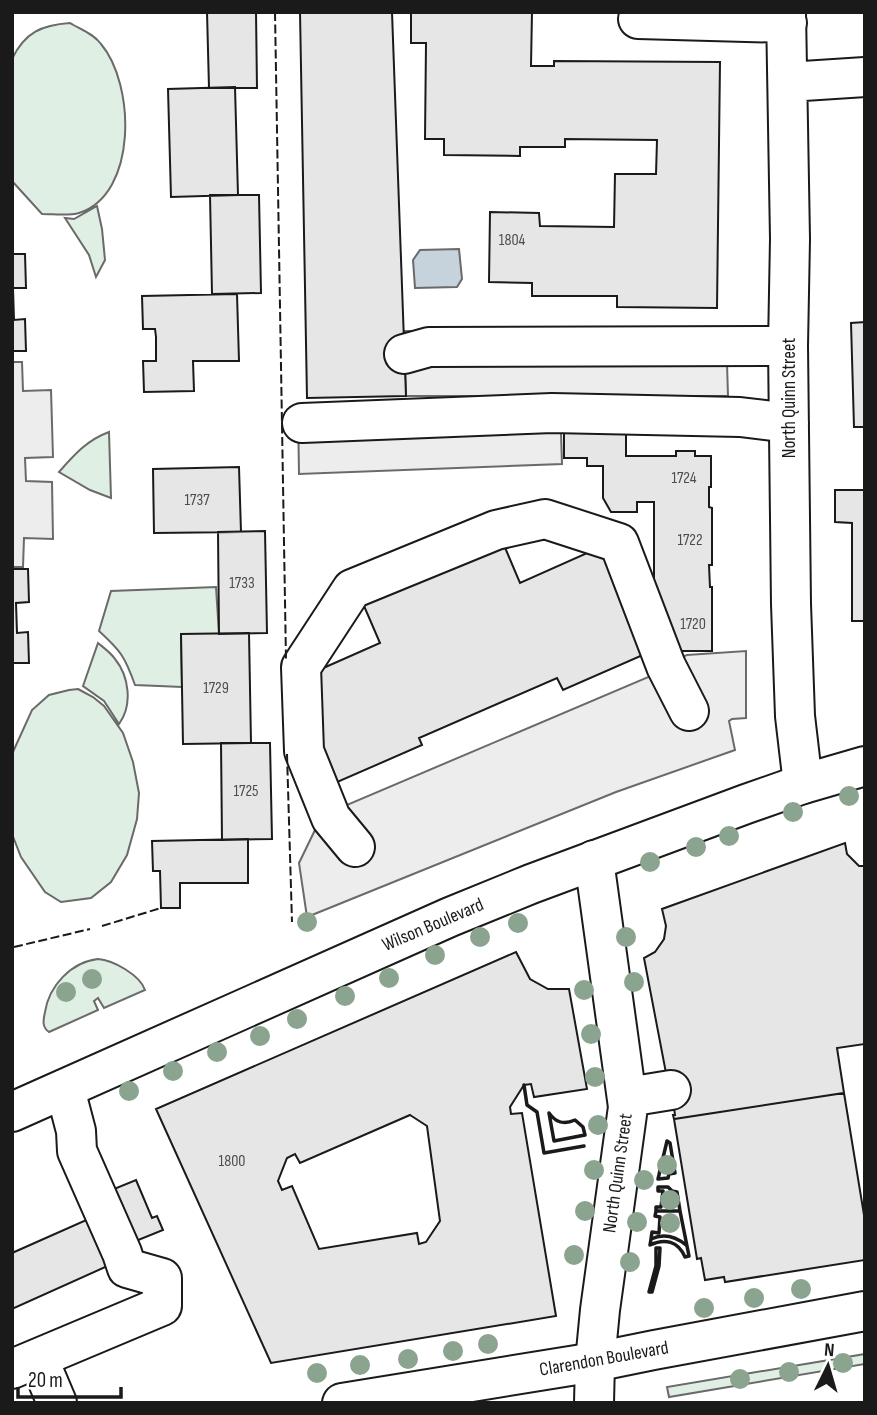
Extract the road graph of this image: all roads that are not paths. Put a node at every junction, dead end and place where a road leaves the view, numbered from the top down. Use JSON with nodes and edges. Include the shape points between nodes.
{"nodes":[{"id":1,"x":651,"y":17,"type":"edge"},
{"id":2,"x":787,"y":17,"type":"edge"},
{"id":3,"x":865,"y":77,"type":"edge"},
{"id":4,"x":788,"y":82,"type":"junction"},
{"id":5,"x":789,"y":346,"type":"junction"},
{"id":6,"x":404,"y":354,"type":"dead end"},
{"id":7,"x":302,"y":423,"type":"dead end"},
{"id":8,"x":789,"y":423,"type":"junction"},
{"id":9,"x":689,"y":710,"type":"dead end"},
{"id":10,"x":865,"y":766,"type":"edge"},
{"id":11,"x":803,"y":784,"type":"junction"},
{"id":12,"x":355,"y":847,"type":"dead end"},
{"id":13,"x":594,"y":860,"type":"junction"},
{"id":14,"x":65,"y":1089,"type":"junction"},
{"id":15,"x":671,"y":1090,"type":"dead end"},
{"id":16,"x":628,"y":1097,"type":"junction"},
{"id":17,"x":12,"y":1112,"type":"edge"},
{"id":18,"x":865,"y":1311,"type":"edge"},
{"id":19,"x":21,"y":1359,"type":"edge"},
{"id":20,"x":595,"y":1362,"type":"junction"},
{"id":21,"x":57,"y":1403,"type":"edge"},
{"id":22,"x":342,"y":1403,"type":"edge"},
{"id":23,"x":594,"y":1403,"type":"edge"}],
"edges":[{"from":1,"to":2,"type":"main road"},
{"from":2,"to":4,"type":"main road","name":"North Quinn Street"},
{"from":3,"to":4,"type":"main road"},
{"from":4,"to":5,"type":"main road","name":"North Quinn Street"},
{"from":5,"to":6,"type":"main road","via":[[429,347]]},
{"from":5,"to":8,"type":"main road","name":"North Quinn Street"},
{"from":7,"to":8,"type":"main road","via":[[552,414],[740,417]]},
{"from":8,"to":11,"type":"main road","name":"North Quinn Street","via":[[794,695]]},
{"from":9,"to":12,"type":"main road","via":[[666,666],[619,543],[545,519],[496,530],[352,589],[301,667],[304,751],[331,818]]},
{"from":10,"to":11,"type":"main road","name":"Wilson Boulevard"},
{"from":11,"to":13,"type":"main road","name":"Wilson Boulevard"},
{"from":13,"to":14,"type":"main road","name":"Wilson Boulevard","via":[[450,917]]},
{"from":13,"to":16,"type":"main road","name":"North Quinn Street"},
{"from":14,"to":17,"type":"main road","name":"Wilson Boulevard"},
{"from":14,"to":19,"type":"main road","via":[[77,1151],[127,1268],[162,1278],[162,1306]]},
{"from":15,"to":16,"type":"main road"},
{"from":16,"to":20,"type":"main road","name":"North Quinn Street"},
{"from":18,"to":20,"type":"main road","name":"Clarendon Boulevard"},
{"from":19,"to":21,"type":"main road"},
{"from":20,"to":22,"type":"main road","name":"Clarendon Boulevard"},
{"from":20,"to":23,"type":"main road","name":"North Quinn Street"}]}
